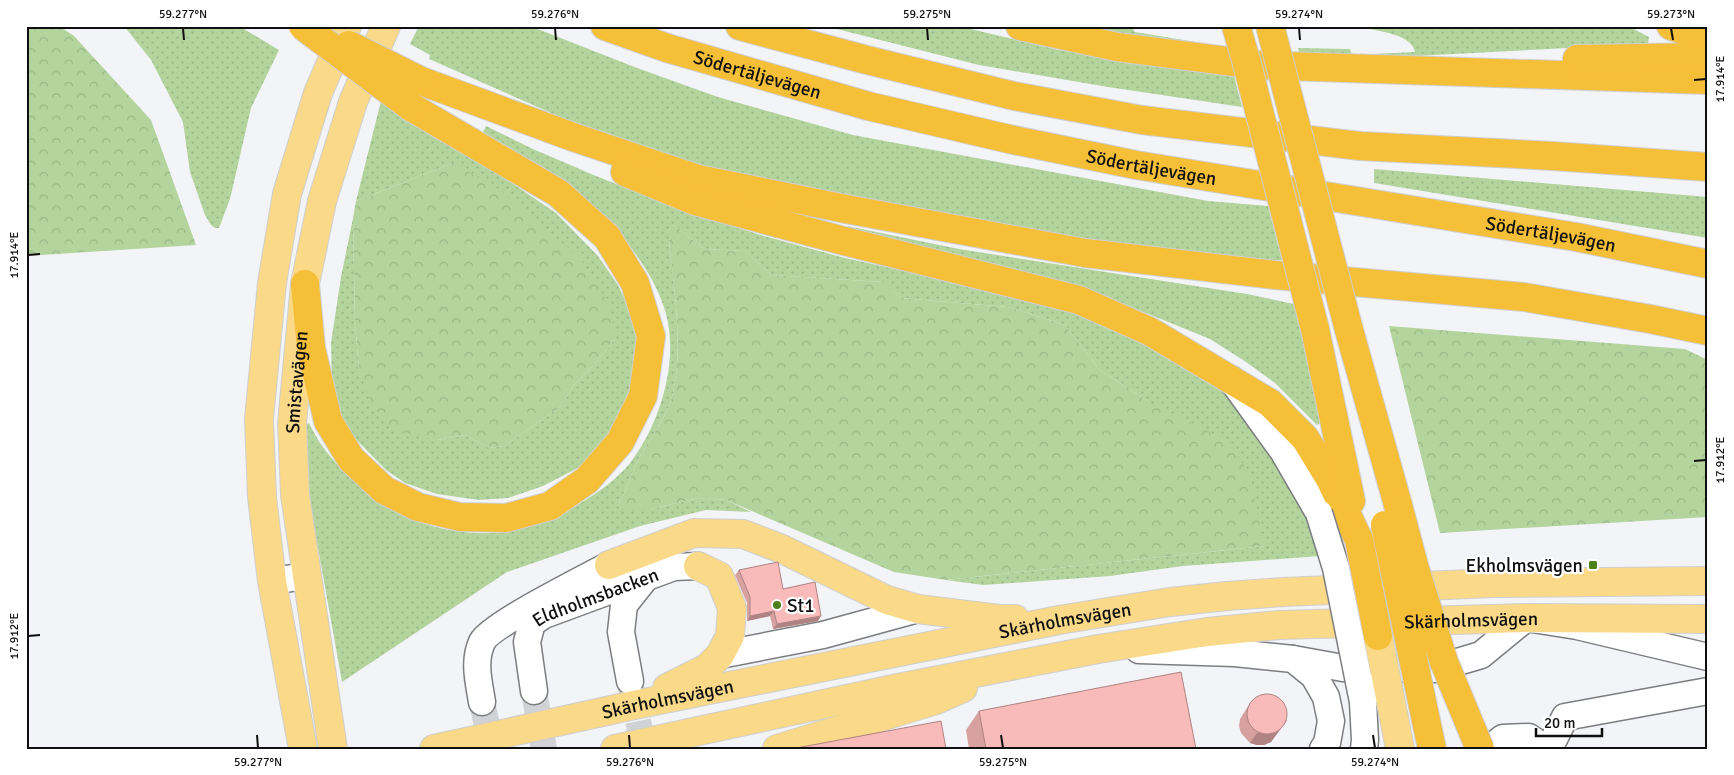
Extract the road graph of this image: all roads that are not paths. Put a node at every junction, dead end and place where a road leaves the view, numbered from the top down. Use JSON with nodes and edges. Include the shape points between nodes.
{"nodes":[{"id":1,"x":303,"y":26,"type":"edge"},
{"id":2,"x":312,"y":26,"type":"edge"},
{"id":3,"x":347,"y":26,"type":"edge"},
{"id":4,"x":386,"y":26,"type":"edge"},
{"id":5,"x":605,"y":26,"type":"edge"},
{"id":6,"x":740,"y":26,"type":"edge"},
{"id":7,"x":1236,"y":26,"type":"edge"},
{"id":8,"x":1270,"y":26,"type":"edge"},
{"id":9,"x":1671,"y":26,"type":"edge"},
{"id":10,"x":1030,"y":28,"type":"edge"},
{"id":11,"x":1708,"y":38,"type":"edge"},
{"id":12,"x":1708,"y":56,"type":"edge"},
{"id":13,"x":1426,"y":70,"type":"junction"},
{"id":14,"x":1708,"y":80,"type":"edge"},
{"id":15,"x":421,"y":81,"type":"junction"},
{"id":16,"x":1708,"y":168,"type":"edge"},
{"id":17,"x":1708,"y":264,"type":"edge"},
{"id":18,"x":305,"y":284,"type":"junction"},
{"id":19,"x":1708,"y":331,"type":"edge"},
{"id":20,"x":1230,"y":378,"type":"junction"},
{"id":21,"x":1390,"y":507,"type":"junction"},
{"id":22,"x":1359,"y":540,"type":"junction"},
{"id":23,"x":647,"y":564,"type":"junction"},
{"id":24,"x":609,"y":565,"type":"joint"},
{"id":25,"x":698,"y":566,"type":"joint"},
{"id":26,"x":306,"y":576,"type":"junction"},
{"id":27,"x":272,"y":580,"type":"junction"},
{"id":28,"x":1708,"y":581,"type":"edge"},
{"id":29,"x":604,"y":592,"type":"junction"},
{"id":30,"x":918,"y":608,"type":"junction"},
{"id":31,"x":1526,"y":618,"type":"junction"},
{"id":32,"x":1059,"y":620,"type":"junction"},
{"id":33,"x":1703,"y":620,"type":"edge"},
{"id":34,"x":621,"y":632,"type":"junction"},
{"id":35,"x":1378,"y":636,"type":"junction"},
{"id":36,"x":1098,"y":649,"type":"junction"},
{"id":37,"x":720,"y":655,"type":"junction"},
{"id":38,"x":1708,"y":657,"type":"edge"},
{"id":39,"x":1293,"y":659,"type":"junction"},
{"id":40,"x":1018,"y":665,"type":"junction"},
{"id":41,"x":534,"y":691,"type":"tunnel mouth"},
{"id":42,"x":1708,"y":691,"type":"edge"},
{"id":43,"x":632,"y":693,"type":"junction"},
{"id":44,"x":482,"y":702,"type":"tunnel mouth"},
{"id":45,"x":1363,"y":702,"type":"junction"},
{"id":46,"x":303,"y":749,"type":"edge"},
{"id":47,"x":333,"y":749,"type":"edge"},
{"id":48,"x":434,"y":749,"type":"edge"},
{"id":49,"x":615,"y":749,"type":"edge"},
{"id":50,"x":777,"y":749,"type":"edge"},
{"id":51,"x":1324,"y":749,"type":"edge"},
{"id":52,"x":1364,"y":749,"type":"edge"},
{"id":53,"x":1400,"y":749,"type":"edge"},
{"id":54,"x":1432,"y":749,"type":"edge"},
{"id":55,"x":1480,"y":749,"type":"edge"},
{"id":56,"x":1489,"y":749,"type":"edge"},
{"id":57,"x":1547,"y":749,"type":"edge"}],
"edges":[{"from":1,"to":18,"type":"highway","bridge":true,"via":[[411,107],[558,193],[607,237],[635,283],[651,336],[643,396],[620,442],[587,480],[550,506],[506,518],[460,517],[418,507],[384,490],[351,459],[328,421],[311,348]]},
{"from":2,"to":15,"type":"highway","bridge":true},
{"from":3,"to":27,"type":"main road","name":"Smistavägen","via":[[318,93],[287,194],[272,283],[259,419],[262,497]]},
{"from":4,"to":18,"type":"main road","name":"Smistavägen","via":[[353,102],[322,201]]},
{"from":5,"to":17,"type":"highway","name":"Södertäljevägen","via":[[667,48],[868,106],[1008,139],[1136,165],[1576,237]]},
{"from":6,"to":16,"type":"highway","via":[[1014,96],[1142,120],[1360,146]]},
{"from":7,"to":22,"type":"highway","bridge":true,"via":[[1316,329]]},
{"from":8,"to":21,"type":"highway","bridge":true,"via":[[1349,330]]},
{"from":9,"to":11,"type":"highway"},
{"from":10,"to":13,"type":"highway","via":[[1117,47],[1258,66]]},
{"from":12,"to":13,"type":"highway","via":[[1557,59]]},
{"from":13,"to":14,"type":"highway"},
{"from":15,"to":19,"type":"highway","via":[[698,179],[855,211],[1085,254],[1524,297]]},
{"from":15,"to":20,"type":"highway","via":[[535,135],[695,201],[1079,300],[1149,331]]},
{"from":18,"to":26,"type":"main road","name":"Smistavägen","via":[[292,423],[295,494]]},
{"from":20,"to":22,"type":"highway","via":[[1270,403],[1305,438],[1330,479]]},
{"from":20,"to":45,"type":"lane","bridge":true,"via":[[1282,451],[1319,513],[1336,568]]},
{"from":21,"to":54,"type":"highway","bridge":true},
{"from":21,"to":55,"type":"highway","bridge":true,"via":[[1415,569],[1444,662]]},
{"from":22,"to":35,"type":"highway","bridge":true},
{"from":23,"to":24,"type":"main road"},
{"from":23,"to":25,"type":"lane","name":"Eldholmsbacken"},
{"from":23,"to":29,"type":"lane","via":[[635,565],[606,579]]},
{"from":23,"to":30,"type":"main road","via":[[694,533],[744,534],[886,600]]},
{"from":23,"to":34,"type":"lane","via":[[624,605]]},
{"from":24,"to":44,"type":"lane","name":"Eldholmsbacken","via":[[508,620],[482,641],[476,668]]},
{"from":25,"to":37,"type":"main road","via":[[719,576],[732,608],[730,636]]},
{"from":26,"to":27,"type":"lane"},
{"from":26,"to":47,"type":"main road","name":"Smistavägen"},
{"from":27,"to":46,"type":"main road","name":"Smistavägen"},
{"from":28,"to":32,"type":"main road","name":"Skärholmsvägen","via":[[1493,582],[1284,592],[1170,602]]},
{"from":29,"to":34,"type":"lane","via":[[615,625]]},
{"from":29,"to":41,"type":"lane","name":"Eldholmsbacken","via":[[544,615],[532,623],[527,642]]},
{"from":30,"to":32,"type":"main road","via":[[999,619]]},
{"from":30,"to":37,"type":"lane","via":[[823,635]]},
{"from":31,"to":33,"type":"main road","name":"Skärholmsvägen"},
{"from":31,"to":36,"type":"main road","name":"Skärholmsvägen","via":[[1279,625],[1207,632]]},
{"from":31,"to":38,"type":"lane","via":[[1577,626]]},
{"from":31,"to":39,"type":"lane","via":[[1481,655],[1434,669],[1343,668]]},
{"from":32,"to":43,"type":"main road","name":"Skärholmsvägen"},
{"from":34,"to":43,"type":"lane"},
{"from":35,"to":45,"type":"lane","bridge":true},
{"from":35,"to":53,"type":"main road","bridge":true},
{"from":36,"to":39,"type":"lane","via":[[1235,653]]},
{"from":36,"to":40,"type":"main road","name":"Skärholmsvägen"},
{"from":37,"to":43,"type":"main road","via":[[707,668]]},
{"from":39,"to":51,"type":"lane","via":[[1314,676],[1326,697],[1331,721]]},
{"from":40,"to":49,"type":"main road","name":"Skärholmsvägen"},
{"from":40,"to":50,"type":"main road","via":[[936,700]]},
{"from":42,"to":57,"type":"lane","via":[[1565,718]]},
{"from":43,"to":48,"type":"main road","name":"Skärholmsvägen"},
{"from":45,"to":52,"type":"lane","bridge":true},
{"from":56,"to":57,"type":"lane","via":[[1503,738],[1528,738]]}]}
